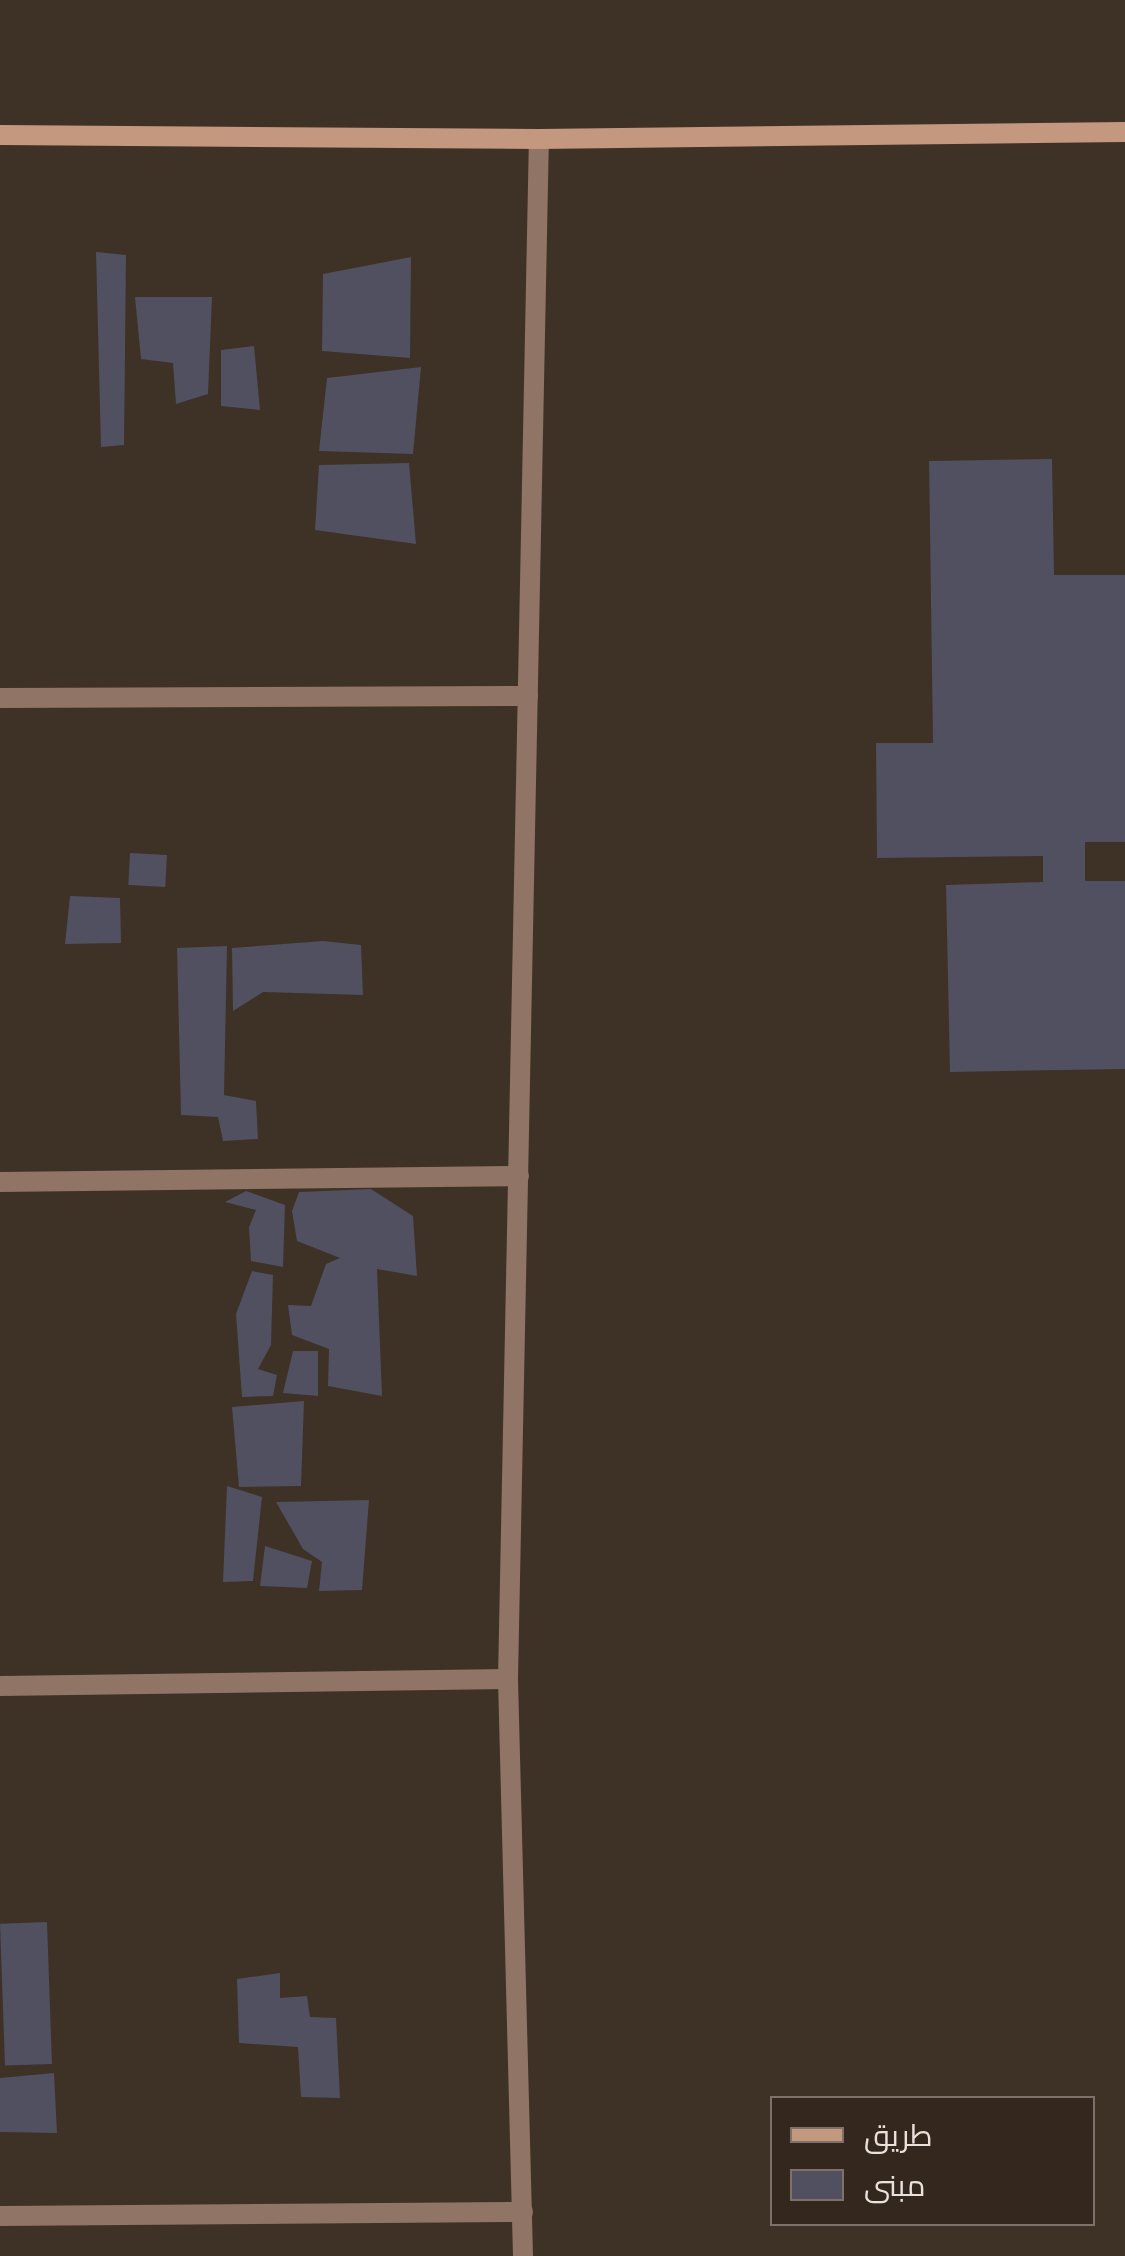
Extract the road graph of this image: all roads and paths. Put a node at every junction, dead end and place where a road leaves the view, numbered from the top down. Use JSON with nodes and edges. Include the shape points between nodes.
{"nodes":[{"id":1,"x":1125,"y":132,"type":"edge"},
{"id":2,"x":0,"y":135,"type":"edge"},
{"id":3,"x":539,"y":139,"type":"junction"},
{"id":4,"x":528,"y":696,"type":"junction"},
{"id":5,"x":0,"y":698,"type":"edge"},
{"id":6,"x":518,"y":1176,"type":"junction"},
{"id":7,"x":0,"y":1182,"type":"edge"},
{"id":8,"x":508,"y":1678,"type":"junction"},
{"id":9,"x":0,"y":1686,"type":"edge"},
{"id":10,"x":522,"y":2212,"type":"junction"},
{"id":11,"x":0,"y":2216,"type":"edge"},
{"id":12,"x":523,"y":2256,"type":"edge"}],
"edges":[{"from":1,"to":3,"type":"street"},
{"from":2,"to":3,"type":"street"},
{"from":3,"to":4,"type":"street"},
{"from":4,"to":5,"type":"street"},
{"from":4,"to":6,"type":"street"},
{"from":6,"to":7,"type":"street"},
{"from":6,"to":8,"type":"street"},
{"from":8,"to":9,"type":"street"},
{"from":8,"to":10,"type":"street"},
{"from":10,"to":11,"type":"street"},
{"from":10,"to":12,"type":"street"}]}
